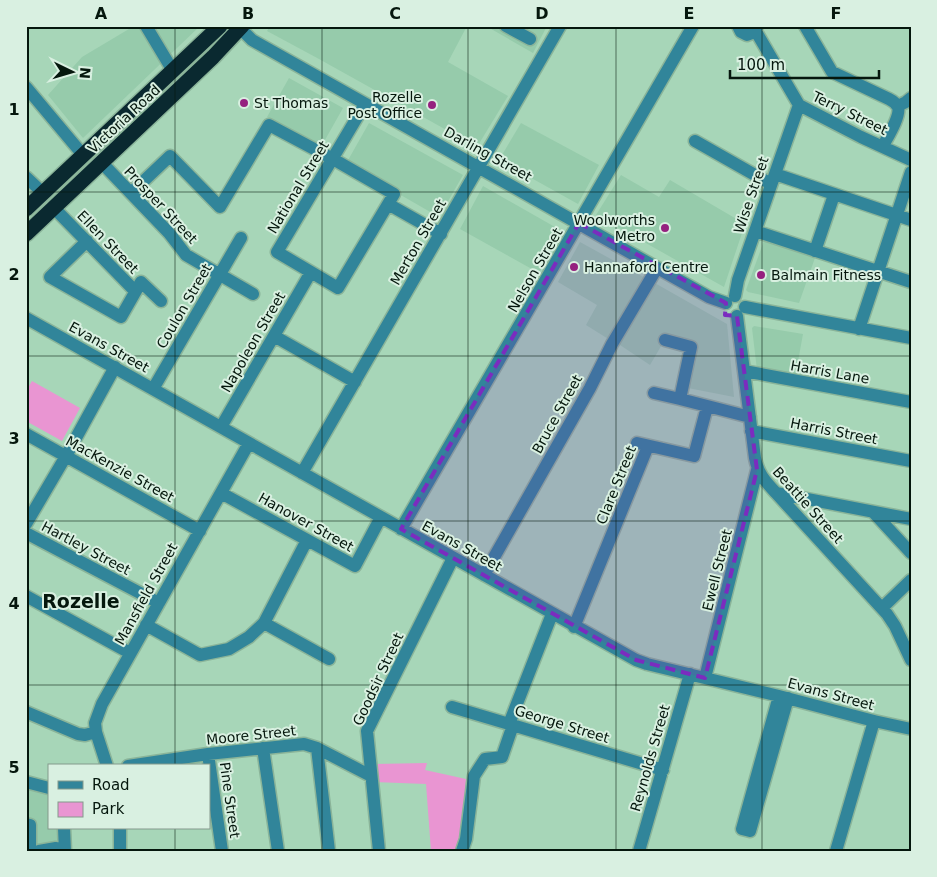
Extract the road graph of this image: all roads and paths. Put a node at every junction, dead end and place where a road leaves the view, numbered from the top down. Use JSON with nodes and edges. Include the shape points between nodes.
{"nodes":[{"id":1,"x":146,"y":26,"type":"edge"},
{"id":2,"x":220,"y":26,"type":"edge"},
{"id":3,"x":506,"y":26,"type":"edge"},
{"id":4,"x":560,"y":26,"type":"edge"},
{"id":5,"x":693,"y":26,"type":"edge"},
{"id":6,"x":738,"y":26,"type":"edge"},
{"id":7,"x":805,"y":26,"type":"edge"},
{"id":8,"x":240,"y":27,"type":"edge"},
{"id":9,"x":756,"y":29,"type":"edge"},
{"id":10,"x":530,"y":39,"type":"dead end"},
{"id":11,"x":173,"y":71,"type":"junction"},
{"id":12,"x":26,"y":87,"type":"edge"},
{"id":13,"x":911,"y":98,"type":"edge"},
{"id":14,"x":364,"y":104,"type":"junction"},
{"id":15,"x":799,"y":104,"type":"junction"},
{"id":16,"x":898,"y":106,"type":"junction"},
{"id":17,"x":695,"y":141,"type":"dead end"},
{"id":18,"x":883,"y":146,"type":"junction"},
{"id":19,"x":83,"y":156,"type":"junction"},
{"id":20,"x":332,"y":159,"type":"junction"},
{"id":21,"x":911,"y":160,"type":"edge"},
{"id":22,"x":102,"y":163,"type":"junction"},
{"id":23,"x":479,"y":167,"type":"junction"},
{"id":24,"x":911,"y":172,"type":"edge"},
{"id":25,"x":26,"y":177,"type":"edge"},
{"id":26,"x":773,"y":179,"type":"junction"},
{"id":27,"x":43,"y":193,"type":"junction"},
{"id":28,"x":131,"y":194,"type":"junction"},
{"id":29,"x":834,"y":195,"type":"junction"},
{"id":30,"x":388,"y":204,"type":"junction"},
{"id":31,"x":26,"y":208,"type":"edge"},
{"id":32,"x":54,"y":208,"type":"junction"},
{"id":33,"x":896,"y":215,"type":"junction"},
{"id":34,"x":911,"y":220,"type":"edge"},
{"id":35,"x":579,"y":224,"type":"junction"},
{"id":36,"x":755,"y":231,"type":"junction"},
{"id":37,"x":26,"y":234,"type":"edge"},
{"id":38,"x":440,"y":234,"type":"junction"},
{"id":39,"x":241,"y":238,"type":"dead end"},
{"id":40,"x":87,"y":241,"type":"junction"},
{"id":41,"x":814,"y":251,"type":"junction"},
{"id":42,"x":657,"y":268,"type":"junction"},
{"id":43,"x":877,"y":271,"type":"junction"},
{"id":44,"x":311,"y":272,"type":"junction"},
{"id":45,"x":220,"y":276,"type":"junction"},
{"id":46,"x":911,"y":282,"type":"edge"},
{"id":47,"x":135,"y":292,"type":"junction"},
{"id":48,"x":253,"y":294,"type":"dead end"},
{"id":49,"x":730,"y":300,"type":"junction"},
{"id":50,"x":161,"y":301,"type":"dead end"},
{"id":51,"x":741,"y":312,"type":"junction"},
{"id":52,"x":26,"y":318,"type":"edge"},
{"id":53,"x":859,"y":329,"type":"junction"},
{"id":54,"x":274,"y":336,"type":"junction"},
{"id":55,"x":911,"y":338,"type":"edge"},
{"id":56,"x":666,"y":340,"type":"dead end"},
{"id":57,"x":115,"y":367,"type":"junction"},
{"id":58,"x":744,"y":371,"type":"junction"},
{"id":59,"x":355,"y":382,"type":"junction"},
{"id":60,"x":153,"y":389,"type":"junction"},
{"id":61,"x":654,"y":393,"type":"dead end"},
{"id":62,"x":680,"y":399,"type":"junction"},
{"id":63,"x":911,"y":402,"type":"edge"},
{"id":64,"x":706,"y":406,"type":"junction"},
{"id":65,"x":750,"y":417,"type":"junction"},
{"id":66,"x":221,"y":427,"type":"junction"},
{"id":67,"x":751,"y":431,"type":"junction"},
{"id":68,"x":26,"y":434,"type":"edge"},
{"id":69,"x":249,"y":443,"type":"junction"},
{"id":70,"x":66,"y":456,"type":"junction"},
{"id":71,"x":911,"y":461,"type":"edge"},
{"id":72,"x":757,"y":470,"type":"junction"},
{"id":73,"x":302,"y":473,"type":"junction"},
{"id":74,"x":221,"y":493,"type":"junction"},
{"id":75,"x":776,"y":493,"type":"junction"},
{"id":76,"x":874,"y":513,"type":"junction"},
{"id":77,"x":381,"y":517,"type":"junction"},
{"id":78,"x":911,"y":519,"type":"edge"},
{"id":79,"x":26,"y":524,"type":"edge"},
{"id":80,"x":402,"y":529,"type":"junction"},
{"id":81,"x":200,"y":531,"type":"junction"},
{"id":82,"x":26,"y":533,"type":"edge"},
{"id":83,"x":307,"y":540,"type":"junction"},
{"id":84,"x":911,"y":553,"type":"edge"},
{"id":85,"x":453,"y":558,"type":"junction"},
{"id":86,"x":484,"y":575,"type":"junction"},
{"id":87,"x":911,"y":580,"type":"edge"},
{"id":88,"x":26,"y":596,"type":"edge"},
{"id":89,"x":159,"y":603,"type":"junction"},
{"id":90,"x":882,"y":608,"type":"junction"},
{"id":91,"x":552,"y":614,"type":"junction"},
{"id":92,"x":264,"y":624,"type":"junction"},
{"id":93,"x":146,"y":625,"type":"junction"},
{"id":94,"x":574,"y":626,"type":"junction"},
{"id":95,"x":130,"y":653,"type":"junction"},
{"id":96,"x":329,"y":659,"type":"dead end"},
{"id":97,"x":911,"y":660,"type":"edge"},
{"id":98,"x":690,"y":674,"type":"junction"},
{"id":99,"x":705,"y":678,"type":"junction"},
{"id":100,"x":784,"y":697,"type":"junction"},
{"id":101,"x":452,"y":707,"type":"dead end"},
{"id":102,"x":26,"y":712,"type":"edge"},
{"id":103,"x":874,"y":721,"type":"junction"},
{"id":104,"x":511,"y":725,"type":"junction"},
{"id":105,"x":911,"y":729,"type":"edge"},
{"id":106,"x":96,"y":732,"type":"junction"},
{"id":107,"x":263,"y":748,"type":"junction"},
{"id":108,"x":317,"y":748,"type":"junction"},
{"id":109,"x":208,"y":754,"type":"junction"},
{"id":110,"x":106,"y":764,"type":"edge"},
{"id":111,"x":141,"y":764,"type":"edge"},
{"id":112,"x":209,"y":764,"type":"edge"},
{"id":113,"x":763,"y":767,"type":"dead end"},
{"id":114,"x":210,"y":768,"type":"edge"},
{"id":115,"x":663,"y":770,"type":"junction"},
{"id":116,"x":371,"y":776,"type":"junction"},
{"id":117,"x":26,"y":782,"type":"edge"},
{"id":118,"x":48,"y":788,"type":"edge"},
{"id":119,"x":26,"y":824,"type":"edge"},
{"id":120,"x":64,"y":830,"type":"edge"},
{"id":121,"x":120,"y":830,"type":"edge"},
{"id":122,"x":61,"y":850,"type":"edge"},
{"id":123,"x":30,"y":851,"type":"edge"},
{"id":124,"x":39,"y":851,"type":"edge"},
{"id":125,"x":120,"y":851,"type":"edge"},
{"id":126,"x":222,"y":851,"type":"edge"},
{"id":127,"x":278,"y":851,"type":"edge"},
{"id":128,"x":329,"y":851,"type":"edge"},
{"id":129,"x":379,"y":851,"type":"edge"},
{"id":130,"x":462,"y":851,"type":"edge"},
{"id":131,"x":639,"y":851,"type":"edge"},
{"id":132,"x":836,"y":851,"type":"edge"}],
"edges":[{"from":1,"to":11,"type":"street"},
{"from":2,"to":11,"type":"highway","name":"Victoria Road"},
{"from":3,"to":10,"type":"street"},
{"from":4,"to":23,"type":"street","name":"Merton Street"},
{"from":5,"to":35,"type":"street","name":"Nelson Street"},
{"from":6,"to":9,"type":"street","via":[[744,34]]},
{"from":7,"to":16,"type":"street","via":[[832,72]]},
{"from":8,"to":14,"type":"street","name":"Darling Street","via":[[252,40]]},
{"from":8,"to":22,"type":"highway","name":"Victoria Road"},
{"from":9,"to":15,"type":"street","name":"Terry Street"},
{"from":11,"to":19,"type":"highway","name":"Victoria Road"},
{"from":12,"to":19,"type":"street"},
{"from":13,"to":16,"type":"street"},
{"from":14,"to":20,"type":"street","name":"National Street"},
{"from":14,"to":23,"type":"street","name":"Darling Street"},
{"from":15,"to":18,"type":"street","name":"Terry Street"},
{"from":15,"to":26,"type":"street","name":"Wise Street"},
{"from":16,"to":18,"type":"street","via":[[898,114]]},
{"from":17,"to":26,"type":"street"},
{"from":18,"to":21,"type":"street","name":"Terry Street"},
{"from":19,"to":27,"type":"highway","name":"Victoria Road"},
{"from":20,"to":28,"type":"street","via":[[269,126],[220,207],[170,156]]},
{"from":20,"to":30,"type":"street","via":[[394,194]]},
{"from":20,"to":44,"type":"street","name":"National Street","via":[[277,252]]},
{"from":22,"to":28,"type":"street","name":"Prosper Street"},
{"from":22,"to":32,"type":"highway","name":"Victoria Road"},
{"from":23,"to":35,"type":"street","name":"Darling Street"},
{"from":23,"to":38,"type":"street","name":"Merton Street"},
{"from":24,"to":33,"type":"street"},
{"from":25,"to":27,"type":"street"},
{"from":26,"to":29,"type":"street"},
{"from":26,"to":36,"type":"street","name":"Wise Street"},
{"from":27,"to":31,"type":"highway","name":"Victoria Road"},
{"from":28,"to":45,"type":"street","name":"Prosper Street","via":[[169,233],[186,256]]},
{"from":29,"to":33,"type":"street"},
{"from":29,"to":41,"type":"street"},
{"from":30,"to":38,"type":"street"},
{"from":30,"to":44,"type":"street","name":"National Street","via":[[338,288]]},
{"from":32,"to":37,"type":"highway","name":"Victoria Road"},
{"from":32,"to":40,"type":"street","name":"Ellen Street"},
{"from":33,"to":34,"type":"street"},
{"from":33,"to":43,"type":"street"},
{"from":35,"to":42,"type":"street","name":"Darling Street"},
{"from":35,"to":80,"type":"street","name":"Nelson Street"},
{"from":36,"to":41,"type":"street"},
{"from":36,"to":49,"type":"street","name":"Wise Street"},
{"from":38,"to":59,"type":"street","name":"Merton Street"},
{"from":39,"to":45,"type":"street","name":"Coulon Street"},
{"from":40,"to":47,"type":"street","name":"Ellen Street"},
{"from":40,"to":47,"type":"street","via":[[50,277],[121,317]]},
{"from":41,"to":43,"type":"street"},
{"from":42,"to":49,"type":"street","name":"Darling Street","via":[[709,297]]},
{"from":42,"to":86,"type":"street","name":"Bruce Street"},
{"from":43,"to":46,"type":"street"},
{"from":43,"to":53,"type":"street"},
{"from":44,"to":54,"type":"street","name":"Napoleon Street"},
{"from":45,"to":48,"type":"street","name":"Prosper Street"},
{"from":45,"to":60,"type":"street","name":"Coulon Street"},
{"from":47,"to":50,"type":"street","name":"Ellen Street","via":[[141,282]]},
{"from":49,"to":51,"type":"street","via":[[742,299]]},
{"from":49,"to":51,"type":"street","via":[[728,313]]},
{"from":51,"to":53,"type":"street"},
{"from":51,"to":58,"type":"street","name":"Beattie Street"},
{"from":52,"to":57,"type":"street","name":"Evans Street"},
{"from":53,"to":55,"type":"street"},
{"from":54,"to":59,"type":"street"},
{"from":54,"to":66,"type":"street","name":"Napoleon Street"},
{"from":56,"to":62,"type":"street","via":[[691,347]]},
{"from":57,"to":60,"type":"street","name":"Evans Street"},
{"from":57,"to":70,"type":"street"},
{"from":58,"to":63,"type":"street","name":"Harris Lane"},
{"from":58,"to":65,"type":"street","name":"Beattie Street"},
{"from":59,"to":73,"type":"street","name":"Merton Street"},
{"from":60,"to":66,"type":"street","name":"Evans Street"},
{"from":61,"to":62,"type":"street"},
{"from":62,"to":64,"type":"street"},
{"from":64,"to":65,"type":"street"},
{"from":64,"to":94,"type":"street","name":"Clare Street","via":[[694,456],[642,444]]},
{"from":65,"to":67,"type":"street","name":"Beattie Street"},
{"from":66,"to":69,"type":"street","name":"Evans Street"},
{"from":67,"to":71,"type":"street","name":"Harris Street"},
{"from":67,"to":72,"type":"street","name":"Beattie Street"},
{"from":68,"to":70,"type":"street","name":"MacKenzie Street"},
{"from":69,"to":73,"type":"street","name":"Evans Street"},
{"from":69,"to":74,"type":"street","name":"Mansfield Street"},
{"from":70,"to":79,"type":"street"},
{"from":70,"to":81,"type":"street","name":"MacKenzie Street"},
{"from":72,"to":75,"type":"street","name":"Beattie Street"},
{"from":72,"to":99,"type":"street","name":"Ewell Street"},
{"from":73,"to":77,"type":"street","name":"Evans Street"},
{"from":74,"to":81,"type":"street","name":"Mansfield Street"},
{"from":74,"to":83,"type":"street","name":"Hanover Street"},
{"from":75,"to":76,"type":"street"},
{"from":75,"to":90,"type":"street","name":"Beattie Street"},
{"from":76,"to":78,"type":"street"},
{"from":76,"to":84,"type":"street"},
{"from":77,"to":80,"type":"street","name":"Evans Street"},
{"from":77,"to":83,"type":"street","name":"Hanover Street","via":[[355,566]]},
{"from":80,"to":85,"type":"street","name":"Evans Street"},
{"from":81,"to":89,"type":"street","name":"Mansfield Street"},
{"from":82,"to":89,"type":"street","name":"Hartley Street"},
{"from":83,"to":92,"type":"street"},
{"from":85,"to":86,"type":"street","name":"Evans Street"},
{"from":85,"to":116,"type":"street","name":"Goodsir Street","via":[[367,731]]},
{"from":86,"to":91,"type":"street","name":"Evans Street"},
{"from":87,"to":90,"type":"street"},
{"from":88,"to":95,"type":"street"},
{"from":89,"to":93,"type":"street","name":"Mansfield Street"},
{"from":90,"to":97,"type":"street","name":"Beattie Street","via":[[892,620]]},
{"from":91,"to":94,"type":"street","name":"Evans Street"},
{"from":91,"to":104,"type":"street"},
{"from":92,"to":93,"type":"street","via":[[229,649],[200,655]]},
{"from":92,"to":96,"type":"street"},
{"from":93,"to":95,"type":"street","name":"Mansfield Street"},
{"from":94,"to":98,"type":"street","name":"Evans Street","via":[[636,660]]},
{"from":95,"to":106,"type":"street","name":"Mansfield Street","via":[[102,704],[95,723]]},
{"from":98,"to":99,"type":"street","name":"Evans Street"},
{"from":98,"to":115,"type":"street","name":"Reynolds Street"},
{"from":99,"to":100,"type":"street","name":"Evans Street"},
{"from":100,"to":103,"type":"street","name":"Evans Street"},
{"from":100,"to":113,"type":"street"},
{"from":101,"to":104,"type":"street","name":"George Street"},
{"from":102,"to":106,"type":"street","via":[[78,734]]},
{"from":103,"to":105,"type":"street","name":"Evans Street"},
{"from":103,"to":132,"type":"street"},
{"from":104,"to":115,"type":"street","name":"George Street"},
{"from":104,"to":130,"type":"street","via":[[502,757],[485,759],[474,776]]},
{"from":106,"to":110,"type":"street","name":"Mansfield Street"},
{"from":107,"to":108,"type":"street","name":"Moore Street","via":[[304,744]]},
{"from":107,"to":109,"type":"street","name":"Moore Street"},
{"from":107,"to":127,"type":"street"},
{"from":108,"to":116,"type":"street","name":"Moore Street"},
{"from":108,"to":128,"type":"street"},
{"from":109,"to":111,"type":"street","name":"Moore Street"},
{"from":109,"to":112,"type":"street","name":"Pine Street"},
{"from":114,"to":126,"type":"street","name":"Pine Street"},
{"from":115,"to":131,"type":"street","name":"Reynolds Street"},
{"from":116,"to":129,"type":"street","name":"Goodsir Street"},
{"from":117,"to":118,"type":"street"},
{"from":119,"to":123,"type":"street","via":[[30,825]]},
{"from":120,"to":122,"type":"street"},
{"from":121,"to":125,"type":"street"},
{"from":122,"to":124,"type":"street"}]}
